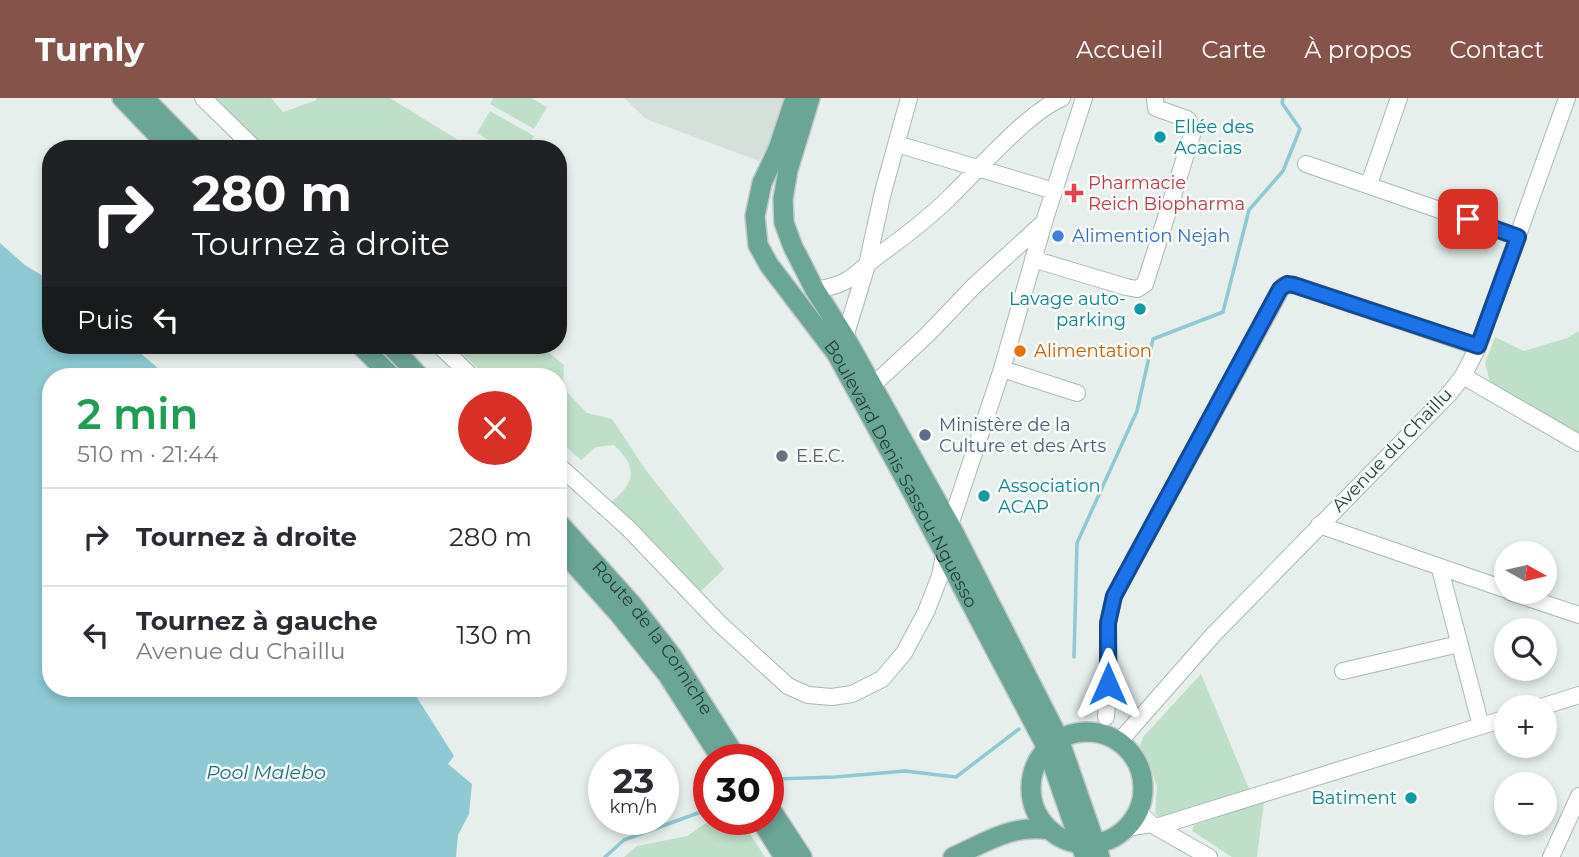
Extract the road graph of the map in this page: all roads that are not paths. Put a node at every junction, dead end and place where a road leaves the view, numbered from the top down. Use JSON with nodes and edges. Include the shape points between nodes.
{"nodes":[{"id":1,"x":122,"y":98,"type":"edge"},
{"id":2,"x":144,"y":98,"type":"edge"},
{"id":3,"x":203,"y":98,"type":"edge"},
{"id":4,"x":795,"y":98,"type":"edge"},
{"id":5,"x":810,"y":98,"type":"edge"},
{"id":6,"x":909,"y":98,"type":"edge"},
{"id":7,"x":1084,"y":98,"type":"edge"},
{"id":8,"x":1154,"y":98,"type":"edge"},
{"id":9,"x":1399,"y":98,"type":"edge"},
{"id":10,"x":1567,"y":98,"type":"edge"},
{"id":11,"x":1050,"y":100,"type":"edge"},
{"id":12,"x":162,"y":140,"type":"edge"},
{"id":13,"x":185,"y":140,"type":"edge"},
{"id":14,"x":246,"y":140,"type":"edge"},
{"id":15,"x":897,"y":144,"type":"junction"},
{"id":16,"x":1306,"y":164,"type":"dead end"},
{"id":17,"x":978,"y":168,"type":"junction"},
{"id":18,"x":1369,"y":184,"type":"junction"},
{"id":19,"x":1054,"y":191,"type":"junction"},
{"id":20,"x":1044,"y":222,"type":"junction"},
{"id":21,"x":1518,"y":237,"type":"junction"},
{"id":22,"x":1033,"y":259,"type":"junction"},
{"id":23,"x":867,"y":265,"type":"junction"},
{"id":24,"x":815,"y":290,"type":"junction"},
{"id":25,"x":845,"y":337,"type":"junction"},
{"id":26,"x":1478,"y":346,"type":"junction"},
{"id":27,"x":369,"y":354,"type":"edge"},
{"id":28,"x":398,"y":354,"type":"edge"},
{"id":29,"x":448,"y":354,"type":"edge"},
{"id":30,"x":383,"y":368,"type":"edge"},
{"id":31,"x":412,"y":368,"type":"edge"},
{"id":32,"x":463,"y":368,"type":"edge"},
{"id":33,"x":1002,"y":369,"type":"junction"},
{"id":34,"x":1463,"y":376,"type":"junction"},
{"id":35,"x":872,"y":386,"type":"junction"},
{"id":36,"x":1077,"y":393,"type":"dead end"},
{"id":37,"x":1579,"y":443,"type":"edge"},
{"id":38,"x":567,"y":473,"type":"edge"},
{"id":39,"x":950,"y":525,"type":"junction"},
{"id":40,"x":1319,"y":526,"type":"junction"},
{"id":41,"x":567,"y":532,"type":"edge"},
{"id":42,"x":943,"y":551,"type":"junction"},
{"id":43,"x":567,"y":556,"type":"edge"},
{"id":44,"x":1440,"y":569,"type":"junction"},
{"id":45,"x":1494,"y":586,"type":"edge"},
{"id":46,"x":1546,"y":604,"type":"edge"},
{"id":47,"x":1579,"y":615,"type":"edge"},
{"id":48,"x":1459,"y":644,"type":"junction"},
{"id":49,"x":1343,"y":671,"type":"dead end"},
{"id":50,"x":1579,"y":695,"type":"edge"},
{"id":51,"x":1557,"y":702,"type":"edge"},
{"id":52,"x":1106,"y":717,"type":"dead end"},
{"id":53,"x":1494,"y":722,"type":"edge"},
{"id":54,"x":1481,"y":726,"type":"junction"},
{"id":55,"x":1119,"y":742,"type":"junction"},
{"id":56,"x":712,"y":744,"type":"edge"},
{"id":57,"x":728,"y":744,"type":"edge"},
{"id":58,"x":1053,"y":744,"type":"junction"},
{"id":59,"x":1579,"y":796,"type":"edge"},
{"id":60,"x":1032,"y":797,"type":"junction"},
{"id":61,"x":1148,"y":821,"type":"junction"},
{"id":62,"x":1013,"y":830,"type":"junction"},
{"id":63,"x":1049,"y":830,"type":"junction"},
{"id":64,"x":781,"y":843,"type":"edge"},
{"id":65,"x":1090,"y":850,"type":"edge"},
{"id":66,"x":802,"y":857,"type":"edge"},
{"id":67,"x":953,"y":857,"type":"edge"},
{"id":68,"x":1209,"y":857,"type":"edge"},
{"id":69,"x":1551,"y":857,"type":"edge"}],
"edges":[{"from":1,"to":12,"type":"main road"},
{"from":2,"to":13,"type":"main road"},
{"from":3,"to":14,"type":"street"},
{"from":4,"to":42,"type":"main road","name":"Boulevard Denis Sassou-Nguesso","via":[[762,183],[755,216],[758,245],[836,353]]},
{"from":5,"to":24,"type":"main road","name":"Boulevard Denis Sassou-Nguesso","via":[[788,170],[782,210],[793,247]]},
{"from":6,"to":15,"type":"street"},
{"from":7,"to":19,"type":"street"},
{"from":8,"to":22,"type":"street","via":[[1156,108],[1187,119],[1192,135],[1145,284],[1137,289]]},
{"from":9,"to":18,"type":"street"},
{"from":10,"to":21,"type":"street","name":"Avenue du Chaillu"},
{"from":11,"to":17,"type":"street"},
{"from":15,"to":17,"type":"street"},
{"from":15,"to":23,"type":"street"},
{"from":16,"to":18,"type":"street"},
{"from":17,"to":19,"type":"street"},
{"from":17,"to":23,"type":"street","via":[[921,225]]},
{"from":18,"to":21,"type":"street"},
{"from":19,"to":20,"type":"street"},
{"from":20,"to":22,"type":"street"},
{"from":20,"to":35,"type":"street"},
{"from":21,"to":26,"type":"street","name":"Avenue du Chaillu"},
{"from":22,"to":33,"type":"street"},
{"from":23,"to":24,"type":"street","via":[[842,285]]},
{"from":23,"to":25,"type":"street"},
{"from":24,"to":25,"type":"main road","name":"Boulevard Denis Sassou-Nguesso"},
{"from":25,"to":35,"type":"main road","name":"Boulevard Denis Sassou-Nguesso"},
{"from":26,"to":34,"type":"street","name":"Avenue du Chaillu"},
{"from":26,"to":52,"type":"street","via":[[1294,285],[1283,286],[1114,596],[1108,623]]},
{"from":27,"to":30,"type":"main road"},
{"from":28,"to":31,"type":"main road"},
{"from":29,"to":32,"type":"street"},
{"from":33,"to":36,"type":"street"},
{"from":33,"to":39,"type":"street"},
{"from":34,"to":37,"type":"street"},
{"from":34,"to":40,"type":"street","name":"Avenue du Chaillu"},
{"from":35,"to":39,"type":"main road","name":"Boulevard Denis Sassou-Nguesso"},
{"from":38,"to":42,"type":"street","via":[[772,674],[808,695],[852,694],[882,680],[926,612],[940,576]]},
{"from":39,"to":42,"type":"street"},
{"from":39,"to":58,"type":"main road","name":"Boulevard Denis Sassou-Nguesso"},
{"from":40,"to":44,"type":"street"},
{"from":40,"to":55,"type":"street","name":"Avenue du Chaillu","via":[[1214,634]]},
{"from":41,"to":57,"type":"main road","name":"Route de la Corniche","via":[[631,603]]},
{"from":42,"to":58,"type":"main road","name":"Boulevard Denis Sassou-Nguesso"},
{"from":43,"to":56,"type":"main road","name":"Route de la Corniche","via":[[667,674]]},
{"from":44,"to":45,"type":"street"},
{"from":44,"to":48,"type":"street"},
{"from":46,"to":47,"type":"street"},
{"from":48,"to":49,"type":"street"},
{"from":48,"to":54,"type":"street"},
{"from":50,"to":51,"type":"street"},
{"from":53,"to":54,"type":"street"},
{"from":54,"to":61,"type":"street"},
{"from":55,"to":58,"type":"main road","via":[[1090,732],[1074,733]]},
{"from":55,"to":61,"type":"main road","via":[[1138,766]]},
{"from":58,"to":60,"type":"main road","via":[[1037,763]]},
{"from":58,"to":65,"type":"main road","name":"Boulevard Denis Sassou-Nguesso"},
{"from":59,"to":69,"type":"street"},
{"from":60,"to":62,"type":"main road"},
{"from":60,"to":63,"type":"main road"},
{"from":61,"to":65,"type":"main road","via":[[1126,828]]},
{"from":61,"to":68,"type":"street"},
{"from":62,"to":63,"type":"main road"},
{"from":62,"to":67,"type":"main road"},
{"from":63,"to":65,"type":"main road"},
{"from":64,"to":66,"type":"main road"}]}
